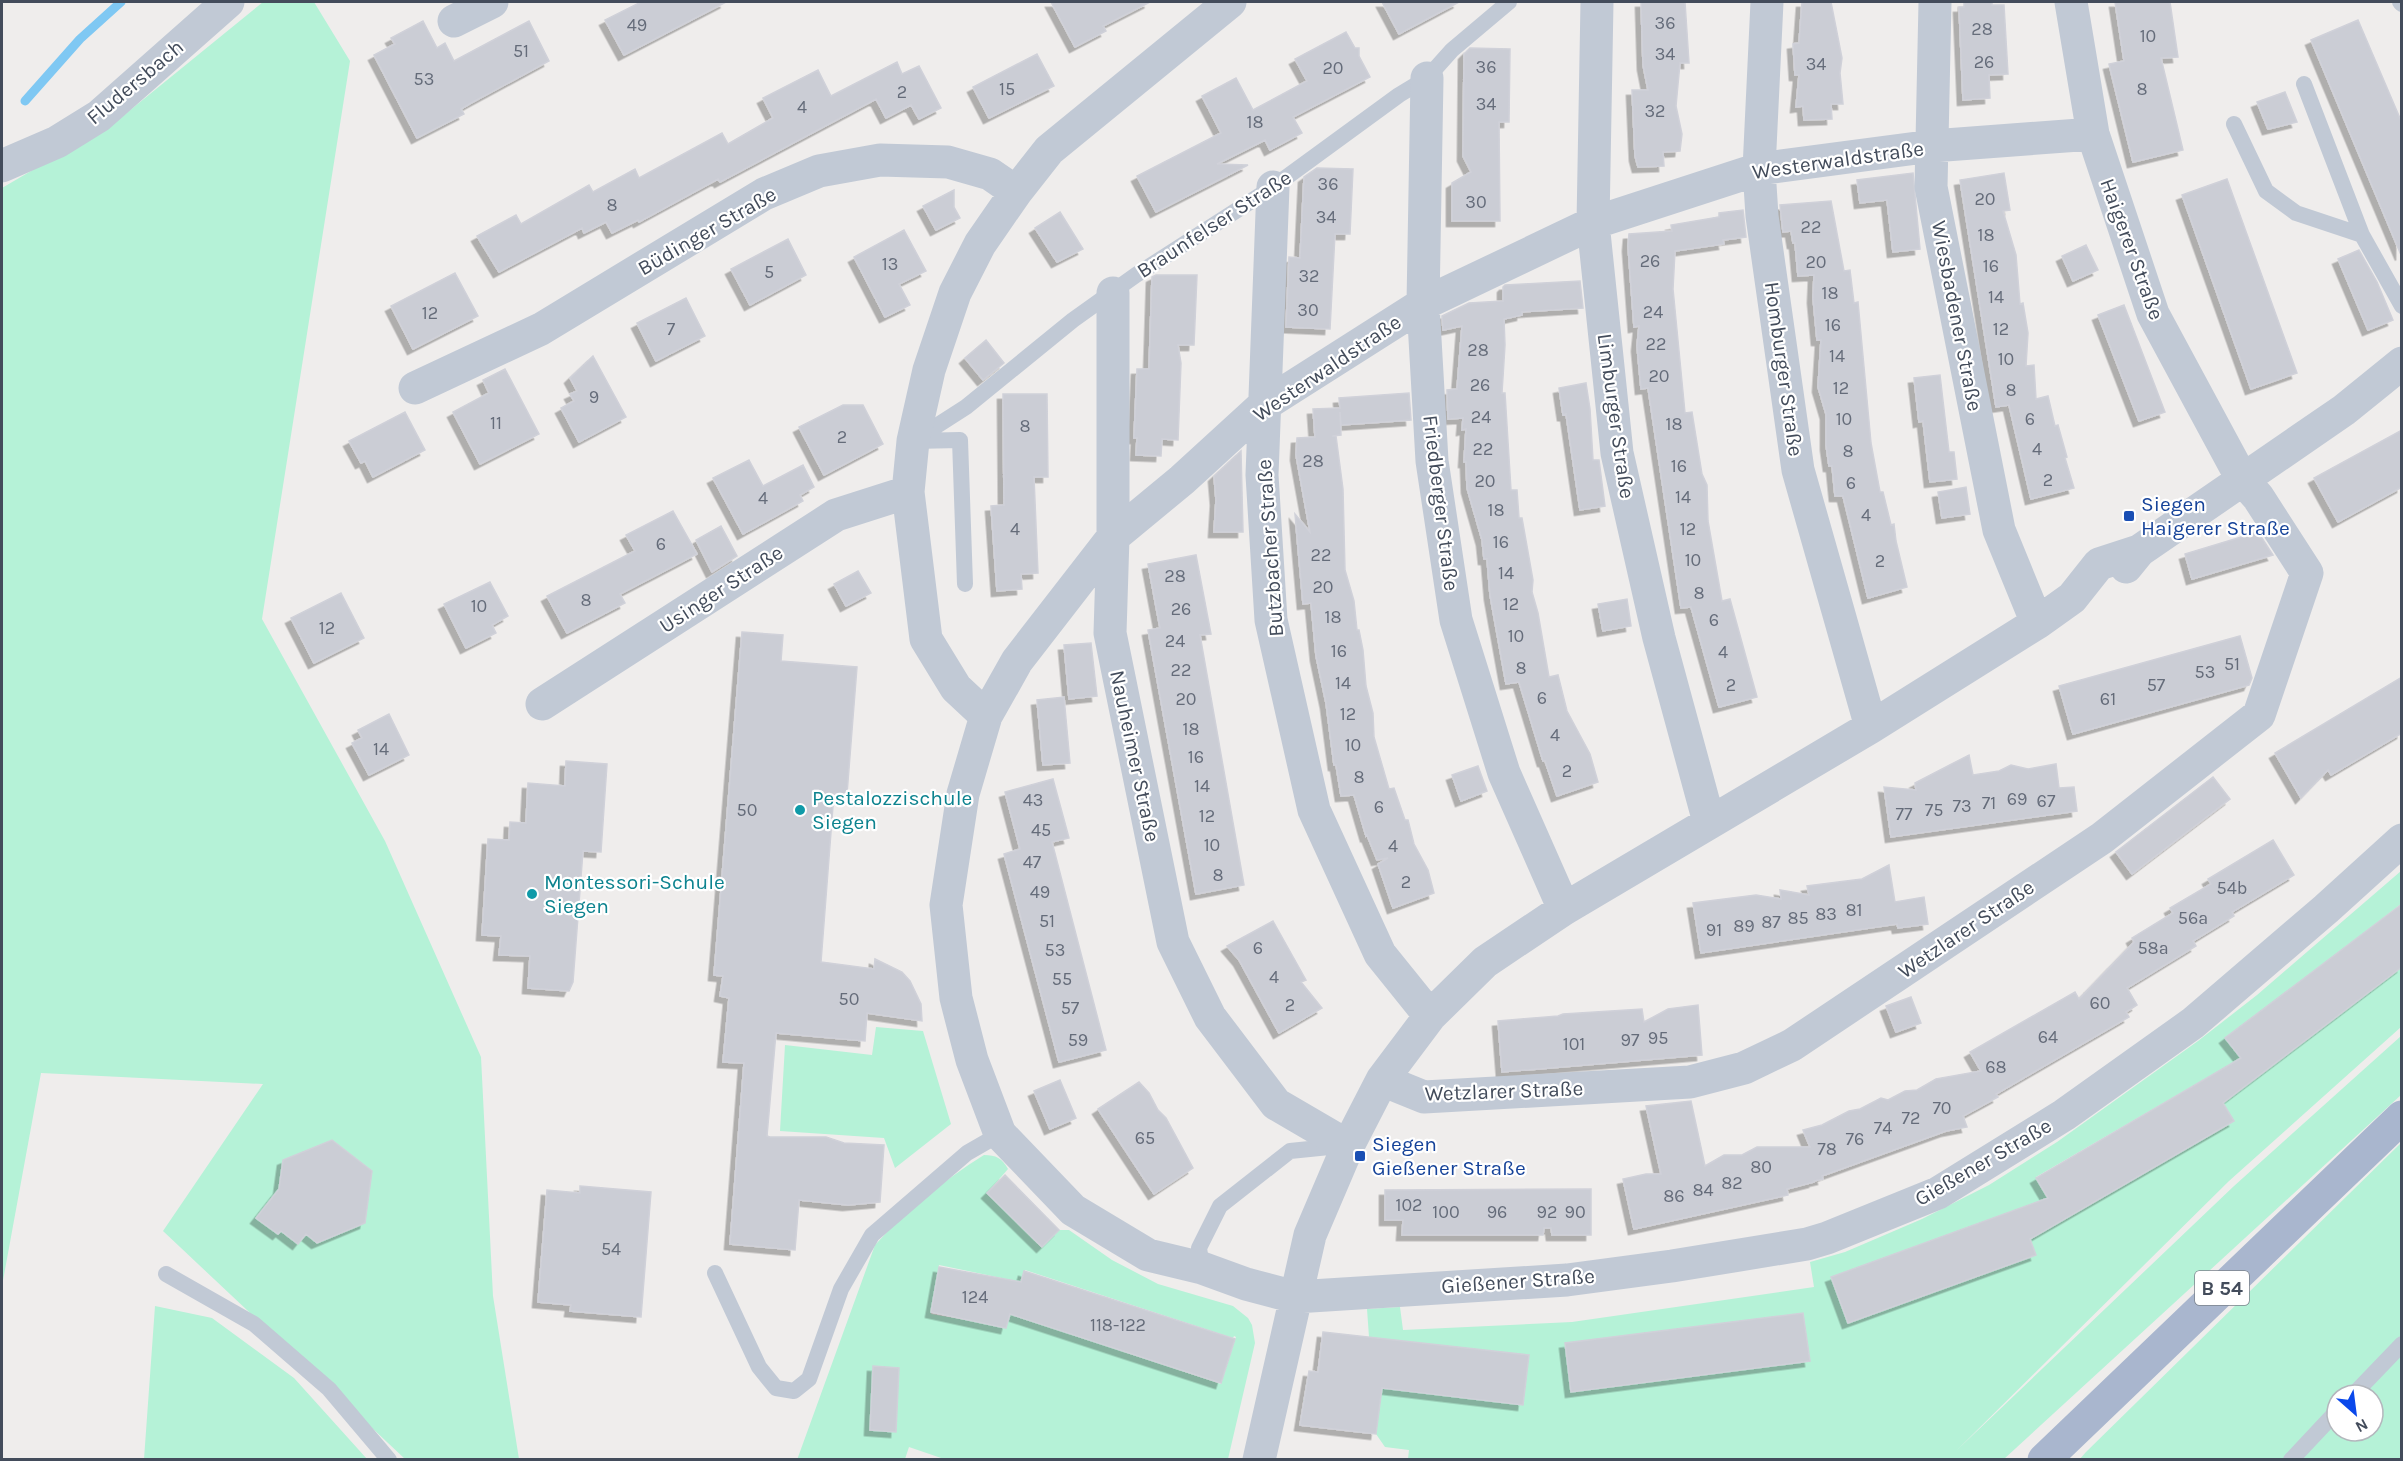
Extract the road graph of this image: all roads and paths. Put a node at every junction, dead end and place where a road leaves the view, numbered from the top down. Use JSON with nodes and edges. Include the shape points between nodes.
{"nodes":[{"id":1,"x":228,"y":2,"type":"edge"},
{"id":2,"x":492,"y":2,"type":"edge"},
{"id":3,"x":1230,"y":2,"type":"edge"},
{"id":4,"x":1509,"y":2,"type":"edge"},
{"id":5,"x":1598,"y":2,"type":"edge"},
{"id":6,"x":1767,"y":2,"type":"edge"},
{"id":7,"x":1935,"y":2,"type":"edge"},
{"id":8,"x":2071,"y":2,"type":"edge"},
{"id":9,"x":454,"y":21,"type":"dead end"},
{"id":10,"x":1427,"y":78,"type":"junction"},
{"id":11,"x":2304,"y":84,"type":"dead end"},
{"id":12,"x":2234,"y":124,"type":"dead end"},
{"id":13,"x":2093,"y":134,"type":"junction"},
{"id":14,"x":1932,"y":146,"type":"junction"},
{"id":15,"x":2,"y":166,"type":"edge"},
{"id":16,"x":1759,"y":169,"type":"junction"},
{"id":17,"x":1273,"y":187,"type":"junction"},
{"id":18,"x":1016,"y":192,"type":"junction"},
{"id":19,"x":1593,"y":223,"type":"junction"},
{"id":20,"x":2362,"y":235,"type":"junction"},
{"id":21,"x":1113,"y":293,"type":"junction"},
{"id":22,"x":1424,"y":304,"type":"junction"},
{"id":23,"x":2402,"y":306,"type":"edge"},
{"id":24,"x":2402,"y":363,"type":"edge"},
{"id":25,"x":415,"y":388,"type":"dead end"},
{"id":26,"x":1264,"y":405,"type":"junction"},
{"id":27,"x":913,"y":441,"type":"junction"},
{"id":28,"x":2242,"y":479,"type":"junction"},
{"id":29,"x":908,"y":492,"type":"junction"},
{"id":30,"x":1113,"y":537,"type":"junction"},
{"id":31,"x":965,"y":584,"type":"dead end"},
{"id":32,"x":2037,"y":623,"type":"junction"},
{"id":33,"x":542,"y":704,"type":"dead end"},
{"id":34,"x":986,"y":716,"type":"junction"},
{"id":35,"x":1871,"y":727,"type":"junction"},
{"id":36,"x":1709,"y":822,"type":"junction"},
{"id":37,"x":2402,"y":840,"type":"edge"},
{"id":38,"x":1564,"y":909,"type":"junction"},
{"id":39,"x":1430,"y":1016,"type":"junction"},
{"id":40,"x":1382,"y":1080,"type":"junction"},
{"id":41,"x":2402,"y":1117,"type":"edge"},
{"id":42,"x":1000,"y":1134,"type":"junction"},
{"id":43,"x":1348,"y":1146,"type":"junction"},
{"id":44,"x":1202,"y":1268,"type":"junction"},
{"id":45,"x":715,"y":1273,"type":"dead end"},
{"id":46,"x":166,"y":1274,"type":"dead end"},
{"id":47,"x":1295,"y":1297,"type":"junction"},
{"id":48,"x":2402,"y":1344,"type":"edge"},
{"id":49,"x":2365,"y":1383,"type":"edge"},
{"id":50,"x":2325,"y":1424,"type":"edge"},
{"id":51,"x":389,"y":1460,"type":"edge"},
{"id":52,"x":1259,"y":1460,"type":"edge"},
{"id":53,"x":2044,"y":1460,"type":"edge"},
{"id":54,"x":2291,"y":1460,"type":"edge"}],
"edges":[{"from":1,"to":15,"type":"street","name":"Fludersbach","via":[[99,116],[57,142]]},
{"from":2,"to":9,"type":"street"},
{"from":3,"to":18,"type":"street","via":[[1049,150]]},
{"from":4,"to":10,"type":"lane","name":"Braunfelser Straße","via":[[1452,50]]},
{"from":5,"to":19,"type":"street","name":"Limburger Straße"},
{"from":6,"to":16,"type":"street","name":"Homburger Straße"},
{"from":7,"to":14,"type":"street","name":"Wiesbadener Straße"},
{"from":8,"to":13,"type":"street","name":"Haigerer Straße"},
{"from":10,"to":17,"type":"lane","name":"Braunfelser Straße"},
{"from":10,"to":22,"type":"street","name":"Friedberger Straße"},
{"from":11,"to":20,"type":"lane"},
{"from":12,"to":20,"type":"lane","via":[[2266,191],[2296,213]]},
{"from":13,"to":14,"type":"street","name":"Westerwaldstraße"},
{"from":13,"to":28,"type":"street","name":"Haigerer Straße","via":[[2153,314]]},
{"from":14,"to":16,"type":"street","name":"Westerwaldstraße"},
{"from":14,"to":32,"type":"street","name":"Wiesbadener Straße","via":[[1931,187],[1999,530]]},
{"from":16,"to":19,"type":"street","name":"Westerwaldstraße"},
{"from":16,"to":35,"type":"street","name":"Homburger Straße","via":[[1762,216],[1798,470]]},
{"from":17,"to":21,"type":"lane","name":"Braunfelser Straße"},
{"from":17,"to":26,"type":"street","name":"Butzbacher Straße"},
{"from":18,"to":25,"type":"street","name":"Büdinger Straße","via":[[990,174],[948,162],[880,160],[819,171],[764,194],[541,329]]},
{"from":18,"to":27,"type":"street","via":[[980,244],[955,293],[929,370]]},
{"from":19,"to":22,"type":"street","name":"Westerwaldstraße"},
{"from":19,"to":36,"type":"street","name":"Limburger Straße","via":[[1617,453],[1659,638]]},
{"from":20,"to":23,"type":"lane"},
{"from":21,"to":27,"type":"lane","name":"Braunfelser Straße","via":[[1073,320],[966,407]]},
{"from":21,"to":30,"type":"street","name":"Nauheimer Straße"},
{"from":22,"to":26,"type":"street","name":"Westerwaldstraße"},
{"from":22,"to":38,"type":"street","name":"Friedberger Straße","via":[[1432,461],[1456,620],[1504,773]]},
{"from":24,"to":28,"type":"street","via":[[2344,410]]},
{"from":26,"to":30,"type":"street","name":"Westerwaldstraße"},
{"from":26,"to":39,"type":"street","name":"Butzbacher Straße","via":[[1262,475],[1271,620],[1314,810],[1380,954]]},
{"from":27,"to":29,"type":"street"},
{"from":27,"to":31,"type":"lane","via":[[960,440]]},
{"from":28,"to":32,"type":"street","via":[[2139,551],[2099,564],[2072,598]]},
{"from":28,"to":40,"type":"street","name":"Wetzlarer Straße","via":[[2307,573],[2259,715],[2102,838],[1792,1045],[1744,1068],[1690,1082],[1424,1097]]},
{"from":29,"to":33,"type":"street","name":"Usinger Straße","via":[[836,515]]},
{"from":29,"to":34,"type":"street","via":[[926,639],[956,688]]},
{"from":30,"to":34,"type":"street","name":"Westerwaldstraße","via":[[1017,662]]},
{"from":30,"to":43,"type":"street","name":"Nauheimer Straße","via":[[1110,633],[1173,942],[1210,1017],[1276,1104]]},
{"from":32,"to":35,"type":"street"},
{"from":34,"to":42,"type":"street","name":"Westerwaldstraße","via":[[963,795],[946,905],[956,998],[972,1060]]},
{"from":35,"to":36,"type":"street"},
{"from":36,"to":38,"type":"street"},
{"from":37,"to":47,"type":"street","name":"Gießener Straße","via":[[2193,1023],[2064,1115],[1938,1192],[1827,1238],[1567,1280]]},
{"from":38,"to":39,"type":"street","via":[[1485,962]]},
{"from":39,"to":40,"type":"street"},
{"from":40,"to":43,"type":"street"},
{"from":41,"to":53,"type":"main road","number":"B 54"},
{"from":42,"to":44,"type":"street","name":"Westerwaldstraße","via":[[1073,1210],[1148,1255]]},
{"from":42,"to":45,"type":"lane","via":[[967,1153],[872,1235],[841,1289],[809,1379],[794,1391],[776,1388],[759,1367]]},
{"from":43,"to":44,"type":"lane","via":[[1290,1151],[1220,1206],[1199,1248]]},
{"from":43,"to":47,"type":"street","via":[[1310,1234]]},
{"from":44,"to":47,"type":"street","name":"Westerwaldstraße"},
{"from":46,"to":51,"type":"lane","via":[[254,1324],[329,1389]]},
{"from":47,"to":52,"type":"street"},
{"from":48,"to":49,"type":"lane"},
{"from":50,"to":54,"type":"lane"}]}
